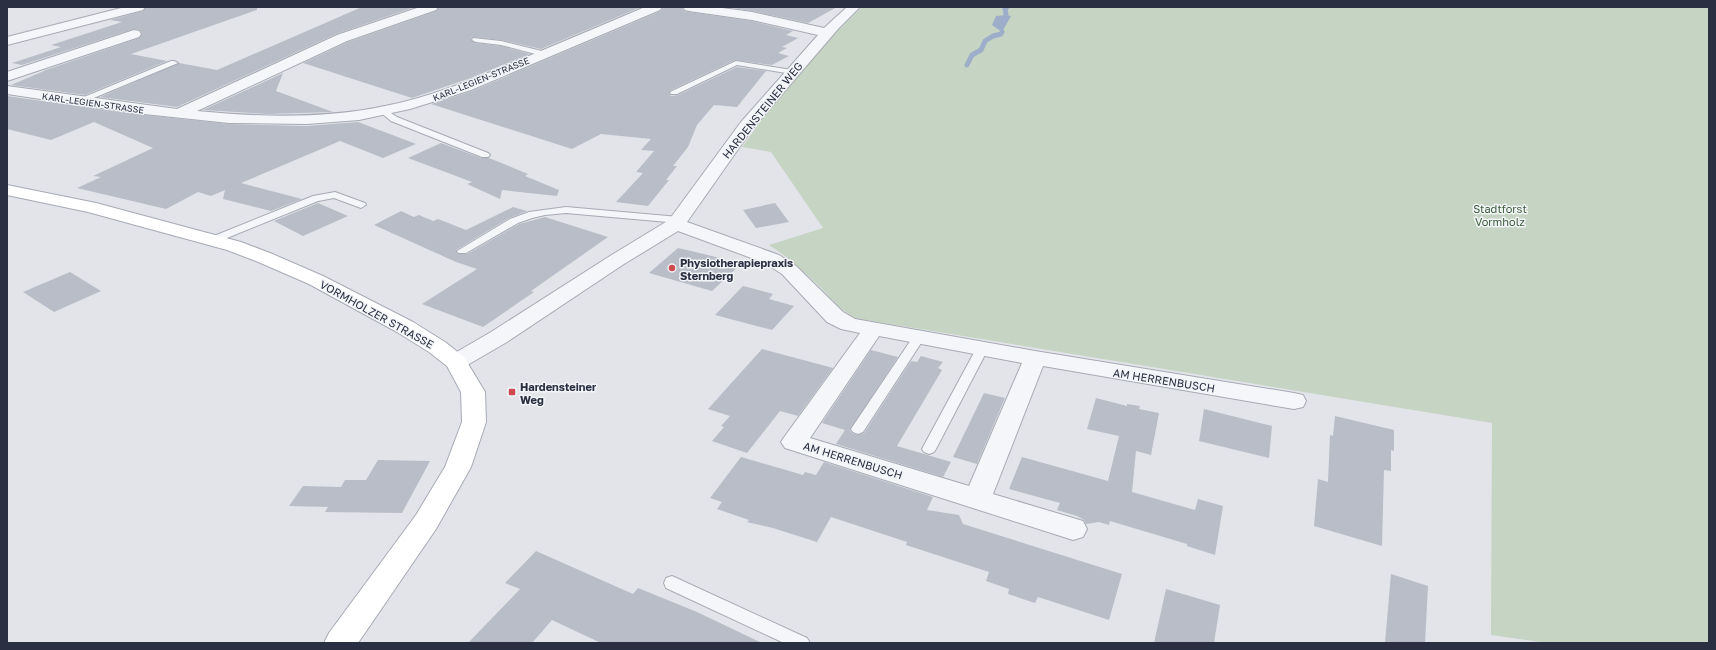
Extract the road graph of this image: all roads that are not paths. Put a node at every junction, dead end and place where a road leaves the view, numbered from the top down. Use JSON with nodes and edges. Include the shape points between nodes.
{"nodes":[{"id":1,"x":138,"y":7,"type":"edge"},
{"id":2,"x":432,"y":7,"type":"edge"},
{"id":3,"x":656,"y":7,"type":"edge"},
{"id":4,"x":689,"y":7,"type":"edge"},
{"id":5,"x":854,"y":7,"type":"edge"},
{"id":6,"x":828,"y":33,"type":"junction"},
{"id":7,"x":134,"y":34,"type":"dead end"},
{"id":8,"x":476,"y":40,"type":"dead end"},
{"id":9,"x":7,"y":41,"type":"edge"},
{"id":10,"x":543,"y":54,"type":"junction"},
{"id":11,"x":174,"y":63,"type":"dead end"},
{"id":12,"x":792,"y":72,"type":"junction"},
{"id":13,"x":7,"y":77,"type":"edge"},
{"id":14,"x":7,"y":90,"type":"edge"},
{"id":15,"x":674,"y":92,"type":"dead end"},
{"id":16,"x":76,"y":102,"type":"junction"},
{"id":17,"x":383,"y":111,"type":"junction"},
{"id":18,"x":179,"y":114,"type":"junction"},
{"id":19,"x":485,"y":155,"type":"dead end"},
{"id":20,"x":7,"y":190,"type":"edge"},
{"id":21,"x":361,"y":205,"type":"dead end"},
{"id":22,"x":678,"y":222,"type":"junction"},
{"id":23,"x":213,"y":240,"type":"junction"},
{"id":24,"x":462,"y":251,"type":"dead end"},
{"id":25,"x":874,"y":328,"type":"junction"},
{"id":26,"x":919,"y":337,"type":"junction"},
{"id":27,"x":982,"y":349,"type":"junction"},
{"id":28,"x":1035,"y":358,"type":"junction"},
{"id":29,"x":456,"y":362,"type":"junction"},
{"id":30,"x":1294,"y":401,"type":"dead end"},
{"id":31,"x":858,"y":429,"type":"dead end"},
{"id":32,"x":929,"y":450,"type":"dead end"},
{"id":33,"x":976,"y":499,"type":"junction"},
{"id":34,"x":1073,"y":528,"type":"dead end"},
{"id":35,"x":672,"y":583,"type":"dead end"},
{"id":36,"x":340,"y":643,"type":"edge"},
{"id":37,"x":801,"y":643,"type":"edge"}],
"edges":[{"from":1,"to":9,"type":"street"},
{"from":2,"to":18,"type":"street","via":[[342,38]]},
{"from":3,"to":10,"type":"street","name":"KARL-LEGIEN-STRASSE"},
{"from":4,"to":6,"type":"street","via":[[752,16]]},
{"from":5,"to":6,"type":"street","name":"HARDENSTEINER WEG"},
{"from":6,"to":12,"type":"street","name":"HARDENSTEINER WEG"},
{"from":7,"to":13,"type":"street"},
{"from":8,"to":10,"type":"lane","via":[[501,43]]},
{"from":10,"to":17,"type":"street","name":"KARL-LEGIEN-STRASSE","via":[[437,97]]},
{"from":11,"to":16,"type":"lane"},
{"from":12,"to":15,"type":"lane","via":[[736,63]]},
{"from":12,"to":22,"type":"street","name":"HARDENSTEINER WEG","via":[[747,125]]},
{"from":14,"to":16,"type":"street","name":"KARL-LEGIEN-STRASSE"},
{"from":16,"to":18,"type":"street","name":"KARL-LEGIEN-STRASSE"},
{"from":17,"to":18,"type":"street","name":"KARL-LEGIEN-STRASSE","via":[[287,120]]},
{"from":17,"to":19,"type":"lane","via":[[394,119]]},
{"from":20,"to":23,"type":"main road","name":"VORMHOLZER STRASSE","via":[[90,207]]},
{"from":21,"to":23,"type":"lane","via":[[335,195],[316,198]]},
{"from":22,"to":24,"type":"lane","via":[[566,210],[545,212],[514,221]]},
{"from":22,"to":25,"type":"street","name":"AM HERRENBUSCH","via":[[772,259],[789,270],[835,317],[849,324]]},
{"from":22,"to":29,"type":"street","name":"HARDENSTEINER WEG","via":[[499,338]]},
{"from":23,"to":29,"type":"main road","name":"VORMHOLZER STRASSE","via":[[263,257],[316,280],[405,327]]},
{"from":25,"to":26,"type":"street","name":"AM HERRENBUSCH"},
{"from":25,"to":33,"type":"street","name":"AM HERRENBUSCH","via":[[794,442]]},
{"from":26,"to":27,"type":"street","name":"AM HERRENBUSCH"},
{"from":26,"to":31,"type":"lane"},
{"from":27,"to":28,"type":"street","name":"AM HERRENBUSCH"},
{"from":27,"to":32,"type":"lane"},
{"from":28,"to":30,"type":"street","name":"AM HERRENBUSCH"},
{"from":28,"to":33,"type":"street"},
{"from":29,"to":36,"type":"main road","name":"VORMHOLZER STRASSE","via":[[473,392],[474,422],[458,467],[426,522]]},
{"from":33,"to":34,"type":"street","name":"AM HERRENBUSCH"},
{"from":35,"to":37,"type":"lane"}]}
